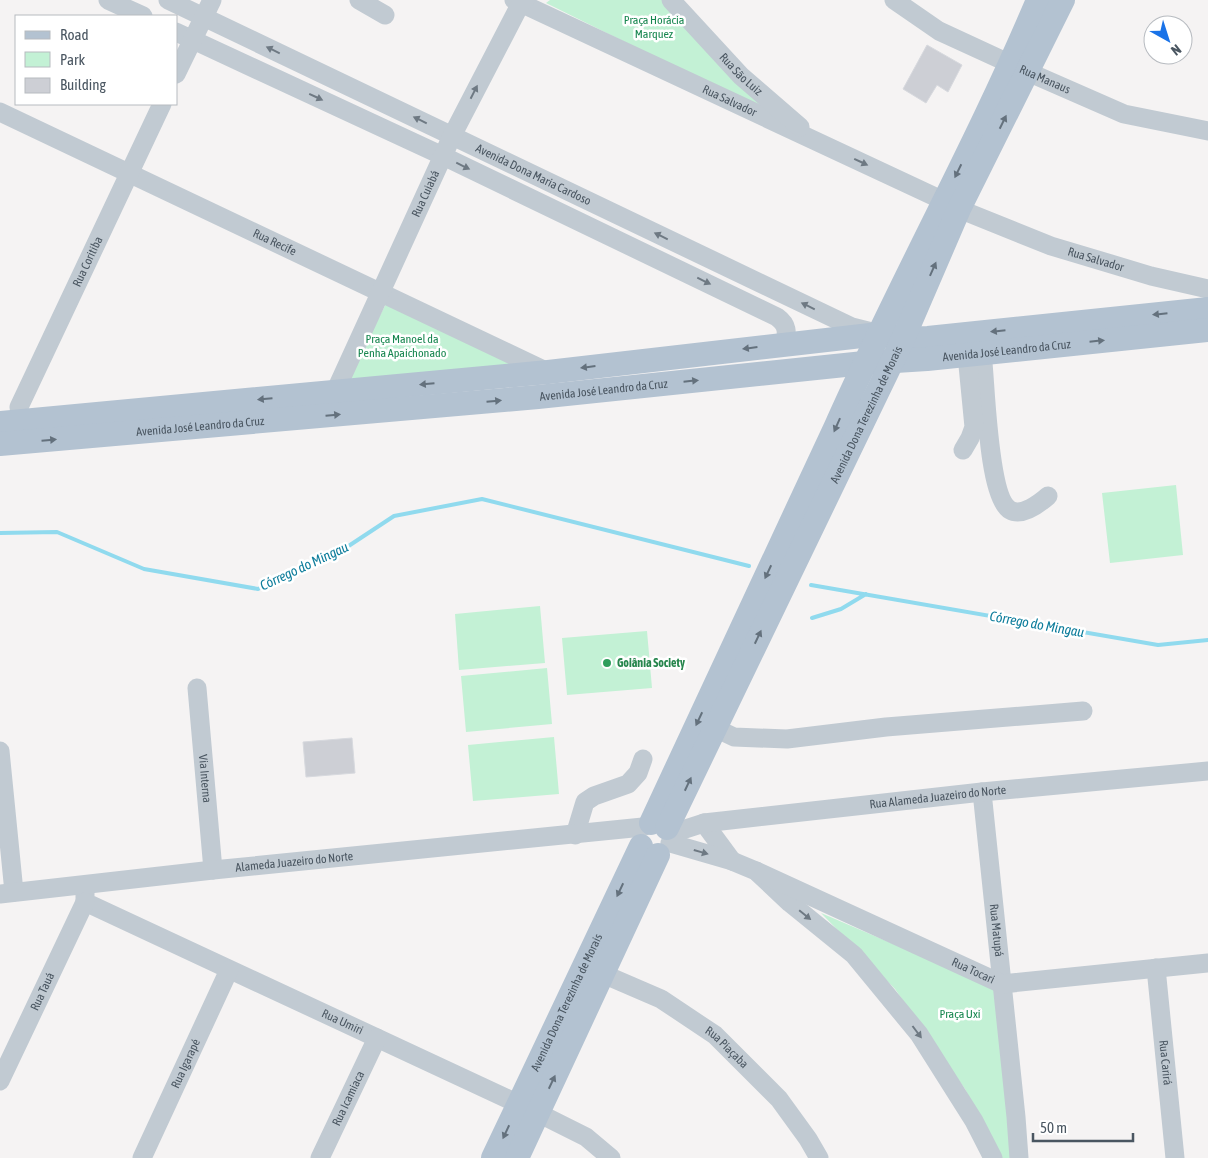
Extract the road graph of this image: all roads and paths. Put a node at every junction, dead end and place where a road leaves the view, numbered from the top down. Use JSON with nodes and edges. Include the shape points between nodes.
{"nodes":[{"id":1,"x":108,"y":0,"type":"edge"},
{"id":2,"x":168,"y":0,"type":"edge"},
{"id":3,"x":359,"y":0,"type":"edge"},
{"id":4,"x":671,"y":0,"type":"edge"},
{"id":5,"x":894,"y":0,"type":"edge"},
{"id":6,"x":1038,"y":0,"type":"edge"},
{"id":7,"x":1062,"y":0,"type":"edge"},
{"id":8,"x":520,"y":1,"type":"edge"},
{"id":9,"x":208,"y":8,"type":"edge"},
{"id":10,"x":141,"y":15,"type":"edge"},
{"id":11,"x":385,"y":15,"type":"dead end"},
{"id":12,"x":184,"y":36,"type":"edge"},
{"id":13,"x":178,"y":64,"type":"edge"},
{"id":14,"x":1019,"y":68,"type":"junction"},
{"id":15,"x":162,"y":105,"type":"edge"},
{"id":16,"x":0,"y":112,"type":"edge"},
{"id":17,"x":1208,"y":132,"type":"edge"},
{"id":18,"x":452,"y":136,"type":"junction"},
{"id":19,"x":816,"y":142,"type":"junction"},
{"id":20,"x":443,"y":156,"type":"junction"},
{"id":21,"x":129,"y":174,"type":"junction"},
{"id":22,"x":952,"y":205,"type":"junction"},
{"id":23,"x":1208,"y":290,"type":"edge"},
{"id":24,"x":382,"y":293,"type":"junction"},
{"id":25,"x":1208,"y":309,"type":"edge"},
{"id":26,"x":1208,"y":330,"type":"edge"},
{"id":27,"x":879,"y":334,"type":"junction"},
{"id":28,"x":903,"y":339,"type":"junction"},
{"id":29,"x":785,"y":344,"type":"junction"},
{"id":30,"x":975,"y":354,"type":"junction"},
{"id":31,"x":892,"y":361,"type":"junction"},
{"id":32,"x":864,"y":363,"type":"junction"},
{"id":33,"x":548,"y":372,"type":"junction"},
{"id":34,"x":335,"y":392,"type":"junction"},
{"id":35,"x":10,"y":422,"type":"edge"},
{"id":36,"x":0,"y":444,"type":"edge"},
{"id":37,"x":963,"y":450,"type":"dead end"},
{"id":38,"x":1048,"y":496,"type":"dead end"},
{"id":39,"x":196,"y":688,"type":"dead end"},
{"id":40,"x":1084,"y":711,"type":"dead end"},
{"id":41,"x":715,"y":728,"type":"junction"},
{"id":42,"x":0,"y":751,"type":"edge"},
{"id":43,"x":643,"y":759,"type":"dead end"},
{"id":44,"x":1208,"y":772,"type":"edge"},
{"id":45,"x":982,"y":792,"type":"junction"},
{"id":46,"x":704,"y":823,"type":"junction"},
{"id":47,"x":582,"y":834,"type":"junction"},
{"id":48,"x":655,"y":838,"type":"junction"},
{"id":49,"x":732,"y":861,"type":"junction"},
{"id":50,"x":212,"y":870,"type":"junction"},
{"id":51,"x":756,"y":871,"type":"junction"},
{"id":52,"x":7,"y":893,"type":"edge"},
{"id":53,"x":85,"y":894,"type":"junction"},
{"id":54,"x":1208,"y":963,"type":"edge"},
{"id":55,"x":1156,"y":968,"type":"junction"},
{"id":56,"x":229,"y":970,"type":"junction"},
{"id":57,"x":603,"y":974,"type":"junction"},
{"id":58,"x":1002,"y":984,"type":"junction"},
{"id":59,"x":377,"y":1038,"type":"junction"},
{"id":60,"x":0,"y":1081,"type":"edge"},
{"id":61,"x":528,"y":1109,"type":"junction"},
{"id":62,"x":142,"y":1158,"type":"edge"},
{"id":63,"x":320,"y":1158,"type":"edge"},
{"id":64,"x":493,"y":1158,"type":"edge"},
{"id":65,"x":516,"y":1158,"type":"edge"},
{"id":66,"x":612,"y":1158,"type":"edge"},
{"id":67,"x":819,"y":1158,"type":"edge"},
{"id":68,"x":993,"y":1158,"type":"edge"},
{"id":69,"x":1019,"y":1158,"type":"edge"},
{"id":70,"x":1175,"y":1158,"type":"edge"}],
"edges":[{"from":1,"to":10,"type":"street"},
{"from":2,"to":9,"type":"street","name":"Avenida Dona Maria Cardoso"},
{"from":3,"to":11,"type":"street"},
{"from":4,"to":19,"type":"street","name":"Rua São Luiz","via":[[741,76]]},
{"from":5,"to":14,"type":"street","name":"Rua Manaus","via":[[939,30]]},
{"from":6,"to":14,"type":"main road","name":"Avenida Dona Terezinha de Morais"},
{"from":7,"to":14,"type":"main road","name":"Avenida Dona Terezinha de Morais"},
{"from":18,"to":8,"type":"street","name":"Rua Cuiabá","one_way":true},
{"from":8,"to":19,"type":"street","name":"Rua Salvador"},
{"from":9,"to":12,"type":"street"},
{"from":18,"to":9,"type":"street","name":"Avenida Dona Maria Cardoso","one_way":true},
{"from":12,"to":13,"type":"street"},
{"from":12,"to":20,"type":"street","name":"Avenida Dona Maria Cardoso","one_way":true},
{"from":14,"to":17,"type":"street","name":"Rua Manaus","via":[[1124,114]]},
{"from":14,"to":22,"type":"main road","name":"Avenida Dona Terezinha de Morais"},
{"from":15,"to":21,"type":"street","name":"Rua Coritiba"},
{"from":16,"to":21,"type":"street","name":"Rua Recife"},
{"from":18,"to":20,"type":"street","name":"Rua Cuiabá"},
{"from":27,"to":18,"type":"street","name":"Avenida Dona Maria Cardoso","one_way":true,"via":[[852,327]]},
{"from":19,"to":22,"type":"street","name":"Rua Salvador","one_way":true},
{"from":20,"to":24,"type":"street","name":"Rua Cuiabá"},
{"from":20,"to":29,"type":"street","name":"Avenida Dona Maria Cardoso","one_way":true,"via":[[777,317],[786,326]]},
{"from":21,"to":24,"type":"street","name":"Rua Recife"},
{"from":21,"to":35,"type":"street","name":"Rua Coritiba"},
{"from":22,"to":23,"type":"street","name":"Rua Salvador","via":[[1051,246]]},
{"from":22,"to":27,"type":"main road","name":"Avenida Dona Terezinha de Morais"},
{"from":28,"to":22,"type":"main road","name":"Avenida Dona Terezinha de Morais","one_way":true},
{"from":24,"to":33,"type":"street","name":"Rua Recife"},
{"from":24,"to":34,"type":"street","name":"Rua Cuiabá"},
{"from":25,"to":28,"type":"main road","name":"Avenida José Leandro da Cruz","one_way":true},
{"from":30,"to":26,"type":"main road","name":"Avenida José Leandro da Cruz","one_way":true},
{"from":27,"to":28,"type":"main road","name":"Avenida Dona Maria Cardoso"},
{"from":27,"to":29,"type":"main road","name":"Avenida José Leandro da Cruz"},
{"from":27,"to":32,"type":"main road","name":"Avenida Dona Terezinha de Morais"},
{"from":28,"to":31,"type":"main road","name":"Avenida Dona Terezinha de Morais"},
{"from":29,"to":33,"type":"main road","name":"Avenida José Leandro da Cruz","one_way":true},
{"from":30,"to":31,"type":"main road","name":"Avenida José Leandro da Cruz"},
{"from":30,"to":37,"type":"street","via":[[974,427]]},
{"from":30,"to":38,"type":"street","via":[[993,468],[1002,501],[1012,511],[1020,512]]},
{"from":31,"to":32,"type":"main road","name":"Avenida José Leandro da Cruz"},
{"from":41,"to":31,"type":"main road","name":"Avenida Dona Terezinha de Morais","one_way":true},
{"from":36,"to":32,"type":"main road","name":"Avenida José Leandro da Cruz","one_way":true,"via":[[538,397]]},
{"from":32,"to":48,"type":"main road","name":"Avenida Dona Terezinha de Morais","one_way":true},
{"from":33,"to":34,"type":"main road","name":"Avenida José Leandro da Cruz","one_way":true},
{"from":34,"to":35,"type":"main road","name":"Avenida José Leandro da Cruz","one_way":true},
{"from":39,"to":50,"type":"street","name":"Via Interna"},
{"from":40,"to":41,"type":"street","via":[[886,727],[787,739],[734,737]]},
{"from":48,"to":41,"type":"main road","name":"Avenida Dona Terezinha de Morais","one_way":true},
{"from":42,"to":52,"type":"street"},
{"from":43,"to":47,"type":"street","via":[[638,774],[628,784],[586,802],[580,814]]},
{"from":44,"to":45,"type":"street","name":"Rua Alameda Juazeiro do Norte"},
{"from":45,"to":46,"type":"street","name":"Rua Alameda Juazeiro do Norte"},
{"from":45,"to":58,"type":"street","name":"Rua Matupá"},
{"from":46,"to":48,"type":"street","name":"Rua Alameda Juazeiro do Norte"},
{"from":46,"to":49,"type":"street"},
{"from":47,"to":48,"type":"street","name":"Alameda Juazeiro do Norte"},
{"from":47,"to":50,"type":"street","name":"Alameda Juazeiro do Norte"},
{"from":48,"to":49,"type":"street","one_way":true},
{"from":48,"to":57,"type":"main road","name":"Avenida Dona Terezinha de Morais"},
{"from":48,"to":61,"type":"main road","name":"Avenida Dona Terezinha de Morais","one_way":true},
{"from":49,"to":51,"type":"street"},
{"from":50,"to":53,"type":"street","name":"Alameda Juazeiro do Norte"},
{"from":51,"to":58,"type":"street","name":"Rua Tocari"},
{"from":51,"to":68,"type":"street","one_way":true,"via":[[854,955],[902,1013],[974,1121]]},
{"from":52,"to":53,"type":"street","name":"Alameda Juazeiro do Norte"},
{"from":53,"to":56,"type":"street","name":"Rua Umiri"},
{"from":53,"to":60,"type":"street","name":"Rua Tauá"},
{"from":54,"to":55,"type":"street","name":"Rua Tocari"},
{"from":55,"to":58,"type":"street","name":"Rua Tocari"},
{"from":55,"to":70,"type":"street","name":"Rua Carirá"},
{"from":56,"to":59,"type":"street","name":"Rua Umiri"},
{"from":56,"to":62,"type":"street","name":"Rua Igarapé"},
{"from":61,"to":57,"type":"main road","name":"Avenida Dona Terezinha de Morais","one_way":true},
{"from":57,"to":67,"type":"street","name":"Rua Piaçaba","via":[[661,999],[715,1035],[779,1099]]},
{"from":58,"to":69,"type":"street","name":"Rua Matupá"},
{"from":59,"to":61,"type":"street","name":"Rua Umiri"},
{"from":59,"to":63,"type":"street","name":"Rua Icamiaca"},
{"from":61,"to":64,"type":"main road","name":"Avenida Dona Terezinha de Morais","one_way":true},
{"from":61,"to":65,"type":"main road","name":"Avenida Dona Terezinha de Morais"},
{"from":61,"to":66,"type":"street","name":"Rua Umiri","via":[[586,1137]]}]}
